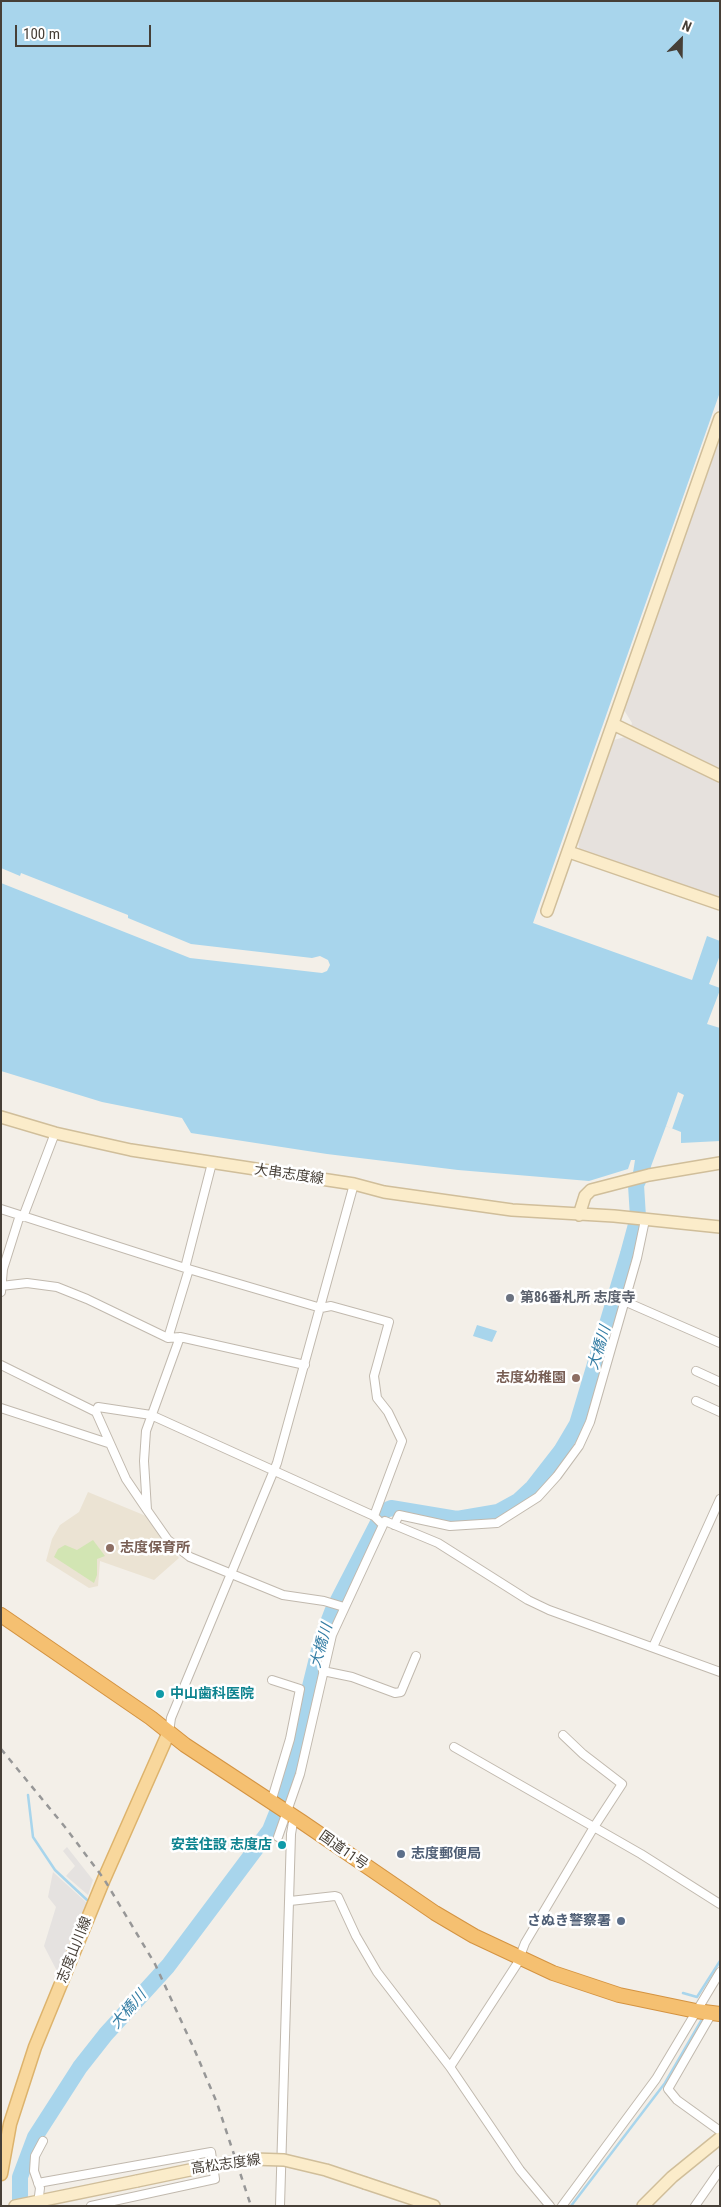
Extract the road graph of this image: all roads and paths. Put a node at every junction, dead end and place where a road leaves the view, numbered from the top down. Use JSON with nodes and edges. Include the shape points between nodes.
{"nodes":[{"id":1,"x":720,"y":418,"type":"edge"},
{"id":2,"x":613,"y":724,"type":"junction"},
{"id":3,"x":720,"y":776,"type":"edge"},
{"id":4,"x":569,"y":852,"type":"junction"},
{"id":5,"x":720,"y":904,"type":"edge"},
{"id":6,"x":547,"y":911,"type":"dead end"},
{"id":7,"x":1,"y":1118,"type":"edge"},
{"id":8,"x":55,"y":1133,"type":"junction"},
{"id":9,"x":212,"y":1163,"type":"junction"},
{"id":10,"x":720,"y":1163,"type":"edge"},
{"id":11,"x":354,"y":1184,"type":"junction"},
{"id":12,"x":1,"y":1209,"type":"edge"},
{"id":13,"x":579,"y":1215,"type":"junction"},
{"id":14,"x":22,"y":1216,"type":"junction"},
{"id":15,"x":644,"y":1220,"type":"junction"},
{"id":16,"x":720,"y":1227,"type":"edge"},
{"id":17,"x":187,"y":1268,"type":"junction"},
{"id":18,"x":2,"y":1288,"type":"edge"},
{"id":19,"x":624,"y":1301,"type":"junction"},
{"id":20,"x":321,"y":1308,"type":"junction"},
{"id":21,"x":180,"y":1337,"type":"junction"},
{"id":22,"x":168,"y":1338,"type":"junction"},
{"id":23,"x":720,"y":1344,"type":"edge"},
{"id":24,"x":1,"y":1365,"type":"edge"},
{"id":25,"x":305,"y":1365,"type":"junction"},
{"id":26,"x":696,"y":1371,"type":"dead end"},
{"id":27,"x":720,"y":1382,"type":"edge"},
{"id":28,"x":696,"y":1401,"type":"dead end"},
{"id":29,"x":1,"y":1408,"type":"edge"},
{"id":30,"x":96,"y":1412,"type":"junction"},
{"id":31,"x":720,"y":1412,"type":"edge"},
{"id":32,"x":151,"y":1415,"type":"junction"},
{"id":33,"x":108,"y":1443,"type":"junction"},
{"id":34,"x":274,"y":1470,"type":"junction"},
{"id":35,"x":720,"y":1499,"type":"edge"},
{"id":36,"x":147,"y":1510,"type":"junction"},
{"id":37,"x":374,"y":1516,"type":"junction"},
{"id":38,"x":382,"y":1525,"type":"junction"},
{"id":39,"x":394,"y":1525,"type":"junction"},
{"id":40,"x":232,"y":1573,"type":"junction"},
{"id":41,"x":344,"y":1607,"type":"junction"},
{"id":42,"x":1,"y":1615,"type":"edge"},
{"id":43,"x":653,"y":1647,"type":"junction"},
{"id":44,"x":416,"y":1656,"type":"dead end"},
{"id":45,"x":323,"y":1671,"type":"junction"},
{"id":46,"x":720,"y":1672,"type":"edge"},
{"id":47,"x":272,"y":1680,"type":"dead end"},
{"id":48,"x":169,"y":1732,"type":"junction"},
{"id":49,"x":563,"y":1735,"type":"dead end"},
{"id":50,"x":454,"y":1747,"type":"dead end"},
{"id":51,"x":282,"y":1809,"type":"junction"},
{"id":52,"x":594,"y":1826,"type":"junction"},
{"id":53,"x":278,"y":1837,"type":"dead end"},
{"id":54,"x":290,"y":1901,"type":"junction"},
{"id":55,"x":720,"y":1904,"type":"edge"},
{"id":56,"x":520,"y":1959,"type":"junction"},
{"id":57,"x":720,"y":1972,"type":"edge"},
{"id":58,"x":696,"y":2011,"type":"junction"},
{"id":59,"x":716,"y":2014,"type":"edge"},
{"id":60,"x":450,"y":2067,"type":"junction"},
{"id":61,"x":6,"y":2122,"type":"edge"},
{"id":62,"x":720,"y":2131,"type":"edge"},
{"id":63,"x":720,"y":2138,"type":"edge"},
{"id":64,"x":43,"y":2141,"type":"dead end"},
{"id":65,"x":171,"y":2159,"type":"junction"},
{"id":66,"x":720,"y":2170,"type":"edge"},
{"id":67,"x":1,"y":2174,"type":"edge"},
{"id":68,"x":38,"y":2182,"type":"junction"},
{"id":69,"x":175,"y":2188,"type":"junction"},
{"id":70,"x":38,"y":2203,"type":"edge"},
{"id":71,"x":695,"y":2205,"type":"edge"},
{"id":72,"x":15,"y":2206,"type":"edge"},
{"id":73,"x":91,"y":2206,"type":"edge"},
{"id":74,"x":280,"y":2206,"type":"edge"},
{"id":75,"x":434,"y":2206,"type":"edge"},
{"id":76,"x":550,"y":2206,"type":"edge"},
{"id":77,"x":562,"y":2206,"type":"edge"},
{"id":78,"x":643,"y":2206,"type":"edge"}],
"edges":[{"from":1,"to":2,"type":"main road"},
{"from":2,"to":3,"type":"main road"},
{"from":2,"to":4,"type":"main road"},
{"from":4,"to":5,"type":"main road"},
{"from":4,"to":6,"type":"main road"},
{"from":7,"to":8,"type":"main road","name":"大串志度線"},
{"from":8,"to":9,"type":"main road","name":"大串志度線"},
{"from":8,"to":14,"type":"street"},
{"from":9,"to":11,"type":"main road","name":"大串志度線"},
{"from":9,"to":17,"type":"street"},
{"from":10,"to":13,"type":"main road","via":[[649,1175],[591,1190]]},
{"from":11,"to":13,"type":"main road","name":"大串志度線","via":[[384,1192]]},
{"from":11,"to":20,"type":"street"},
{"from":12,"to":14,"type":"street"},
{"from":13,"to":15,"type":"main road","name":"大串志度線"},
{"from":14,"to":17,"type":"street"},
{"from":14,"to":18,"type":"street","via":[[3,1269]]},
{"from":15,"to":16,"type":"main road","name":"大串志度線"},
{"from":15,"to":19,"type":"street"},
{"from":17,"to":20,"type":"street"},
{"from":17,"to":22,"type":"street"},
{"from":18,"to":22,"type":"street","via":[[27,1283],[57,1286]]},
{"from":19,"to":23,"type":"street"},
{"from":19,"to":39,"type":"street","via":[[590,1422],[580,1446],[538,1498],[497,1523],[450,1526],[399,1515]]},
{"from":20,"to":25,"type":"street"},
{"from":20,"to":37,"type":"street","via":[[331,1306],[389,1322],[374,1376],[377,1398],[402,1441]]},
{"from":21,"to":22,"type":"street"},
{"from":21,"to":25,"type":"street"},
{"from":21,"to":32,"type":"street"},
{"from":24,"to":30,"type":"street"},
{"from":25,"to":34,"type":"street"},
{"from":26,"to":27,"type":"street"},
{"from":28,"to":31,"type":"street"},
{"from":29,"to":33,"type":"street"},
{"from":30,"to":32,"type":"street","via":[[98,1407]]},
{"from":30,"to":33,"type":"street"},
{"from":32,"to":34,"type":"street"},
{"from":32,"to":36,"type":"street","via":[[146,1431],[144,1461]]},
{"from":33,"to":36,"type":"street","via":[[126,1479]]},
{"from":34,"to":37,"type":"street"},
{"from":34,"to":40,"type":"street"},
{"from":35,"to":43,"type":"street"},
{"from":36,"to":40,"type":"street","via":[[168,1540],[190,1557]]},
{"from":37,"to":38,"type":"street"},
{"from":38,"to":39,"type":"street","via":[[385,1521]]},
{"from":38,"to":41,"type":"street"},
{"from":39,"to":43,"type":"street","via":[[438,1543],[535,1604]]},
{"from":40,"to":41,"type":"street","via":[[283,1595]]},
{"from":40,"to":48,"type":"street","via":[[171,1718]]},
{"from":41,"to":45,"type":"street","via":[[332,1635]]},
{"from":42,"to":48,"type":"highway","name":"国道11号"},
{"from":43,"to":46,"type":"street"},
{"from":44,"to":45,"type":"street","via":[[401,1692],[395,1693],[352,1677]]},
{"from":45,"to":51,"type":"street","via":[[300,1774]]},
{"from":47,"to":51,"type":"street","via":[[300,1689]]},
{"from":48,"to":51,"type":"highway","name":"国道11号"},
{"from":48,"to":61,"type":"main road","name":"志度山川線","via":[[104,1879]]},
{"from":49,"to":52,"type":"street","via":[[622,1784]]},
{"from":50,"to":52,"type":"street"},
{"from":51,"to":53,"type":"street"},
{"from":51,"to":54,"type":"street","via":[[291,1834]]},
{"from":51,"to":56,"type":"highway","name":"国道11号","via":[[435,1913]]},
{"from":52,"to":55,"type":"street"},
{"from":52,"to":56,"type":"street","via":[[525,1943]]},
{"from":54,"to":60,"type":"street","via":[[338,1897],[377,1972]]},
{"from":54,"to":74,"type":"street"},
{"from":56,"to":58,"type":"highway","name":"国道11号","via":[[619,1995]]},
{"from":56,"to":60,"type":"street"},
{"from":57,"to":58,"type":"street"},
{"from":58,"to":59,"type":"highway","name":"国道11号"},
{"from":58,"to":77,"type":"street","via":[[656,2080]]},
{"from":59,"to":62,"type":"street","via":[[668,2090]]},
{"from":60,"to":76,"type":"street","via":[[520,2170]]},
{"from":61,"to":67,"type":"main road","name":"志度山川線"},
{"from":63,"to":78,"type":"main road","via":[[672,2177]]},
{"from":64,"to":68,"type":"street","via":[[35,2156],[34,2171]]},
{"from":65,"to":68,"type":"street"},
{"from":65,"to":69,"type":"street"},
{"from":65,"to":69,"type":"street","via":[[211,2152],[215,2179]]},
{"from":66,"to":71,"type":"street"},
{"from":68,"to":70,"type":"street"},
{"from":69,"to":73,"type":"street"},
{"from":70,"to":72,"type":"main road","name":"高松志度線"},
{"from":70,"to":75,"type":"main road","name":"高松志度線","bridge":true,"via":[[253,2159],[284,2160],[326,2170]]}]}
